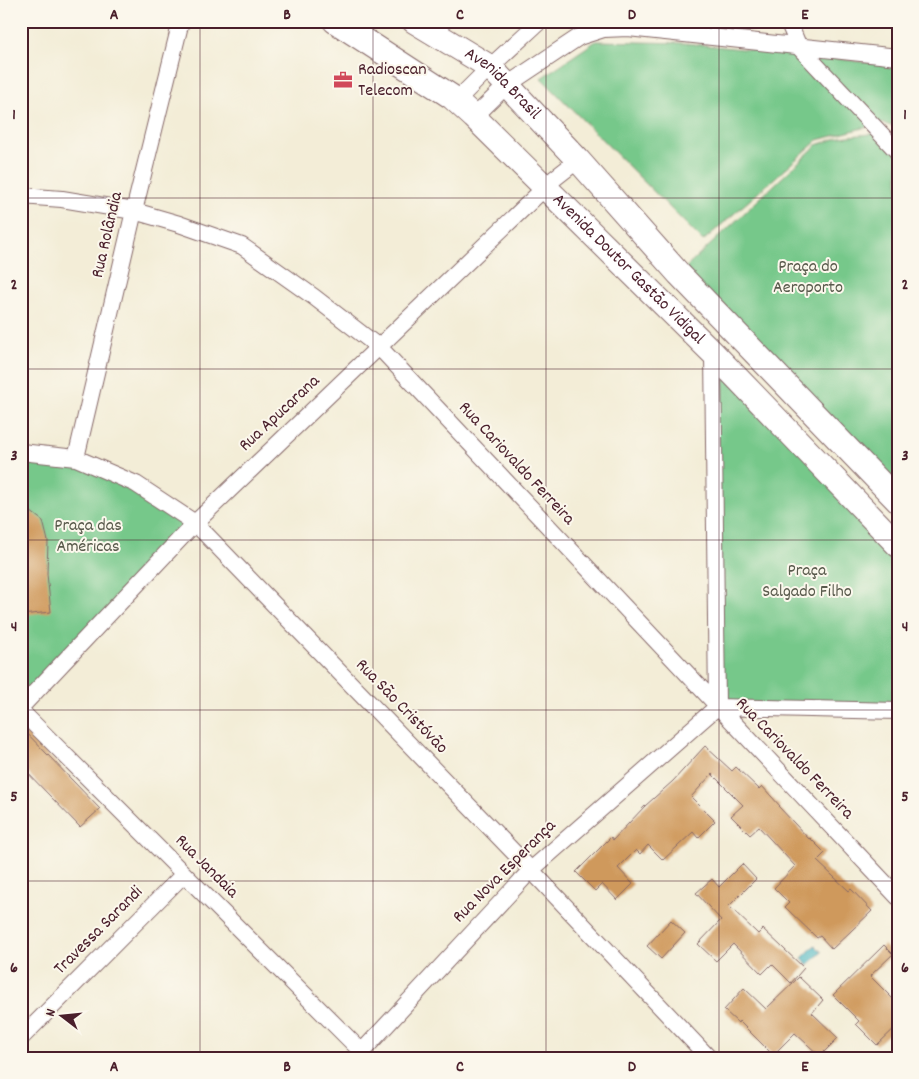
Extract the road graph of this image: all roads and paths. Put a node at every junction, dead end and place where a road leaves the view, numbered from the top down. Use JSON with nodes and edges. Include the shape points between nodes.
{"nodes":[{"id":1,"x":180,"y":21,"type":"edge"},
{"id":2,"x":335,"y":21,"type":"edge"},
{"id":3,"x":414,"y":21,"type":"edge"},
{"id":4,"x":448,"y":21,"type":"edge"},
{"id":5,"x":540,"y":21,"type":"edge"},
{"id":6,"x":788,"y":21,"type":"edge"},
{"id":7,"x":800,"y":46,"type":"junction"},
{"id":8,"x":898,"y":57,"type":"edge"},
{"id":9,"x":490,"y":67,"type":"junction"},
{"id":10,"x":507,"y":85,"type":"junction"},
{"id":11,"x":456,"y":101,"type":"junction"},
{"id":12,"x":474,"y":118,"type":"junction"},
{"id":13,"x":898,"y":152,"type":"edge"},
{"id":14,"x":578,"y":160,"type":"junction"},
{"id":15,"x":547,"y":188,"type":"junction"},
{"id":16,"x":21,"y":196,"type":"edge"},
{"id":17,"x":134,"y":211,"type":"junction"},
{"id":18,"x":380,"y":348,"type":"junction"},
{"id":19,"x":713,"y":353,"type":"junction"},
{"id":20,"x":21,"y":452,"type":"edge"},
{"id":21,"x":76,"y":458,"type":"junction"},
{"id":22,"x":898,"y":501,"type":"edge"},
{"id":23,"x":194,"y":523,"type":"junction"},
{"id":24,"x":898,"y":545,"type":"edge"},
{"id":25,"x":21,"y":707,"type":"edge"},
{"id":26,"x":717,"y":707,"type":"junction"},
{"id":27,"x":21,"y":711,"type":"edge"},
{"id":28,"x":898,"y":711,"type":"edge"},
{"id":29,"x":531,"y":870,"type":"junction"},
{"id":30,"x":184,"y":874,"type":"junction"},
{"id":31,"x":898,"y":897,"type":"edge"},
{"id":32,"x":21,"y":1038,"type":"edge"},
{"id":33,"x":359,"y":1055,"type":"edge"},
{"id":34,"x":701,"y":1055,"type":"edge"}],
"edges":[{"from":1,"to":17,"type":"street","name":"Rua Rolândia"},
{"from":2,"to":11,"type":"main road","name":"Avenida Doutor Gastão Vidigal"},
{"from":3,"to":9,"type":"main road","name":"Avenida Brasil"},
{"from":4,"to":9,"type":"main road"},
{"from":5,"to":9,"type":"street"},
{"from":6,"to":7,"type":"street"},
{"from":7,"to":8,"type":"street"},
{"from":7,"to":10,"type":"street","via":[[628,28],[604,29],[579,37]]},
{"from":7,"to":13,"type":"street"},
{"from":9,"to":10,"type":"main road","name":"Avenida Brasil"},
{"from":9,"to":11,"type":"street"},
{"from":10,"to":12,"type":"street"},
{"from":10,"to":14,"type":"main road","name":"Avenida Brasil"},
{"from":11,"to":12,"type":"main road","name":"Avenida Doutor Gastão Vidigal"},
{"from":12,"to":15,"type":"main road","name":"Avenida Doutor Gastão Vidigal"},
{"from":14,"to":15,"type":"street","name":"Rua Apucarana"},
{"from":14,"to":22,"type":"main road","name":"Avenida Doutor Gastão Vidigal","via":[[679,274]]},
{"from":15,"to":18,"type":"street","name":"Rua Apucarana"},
{"from":15,"to":19,"type":"main road","name":"Avenida Doutor Gastão Vidigal"},
{"from":16,"to":17,"type":"street","name":"Rua Cariovaldo Ferreira"},
{"from":17,"to":18,"type":"street","name":"Rua Cariovaldo Ferreira","via":[[242,246]]},
{"from":17,"to":21,"type":"street","name":"Rua Rolândia"},
{"from":18,"to":23,"type":"street","name":"Rua Apucarana"},
{"from":18,"to":26,"type":"street","name":"Rua Cariovaldo Ferreira"},
{"from":19,"to":24,"type":"main road","name":"Avenida Doutor Gastão Vidigal"},
{"from":19,"to":26,"type":"street"},
{"from":20,"to":21,"type":"street","name":"Rua São Cristóvão"},
{"from":21,"to":23,"type":"street","name":"Rua São Cristóvão","via":[[136,484]]},
{"from":23,"to":25,"type":"street","name":"Rua Apucarana"},
{"from":23,"to":29,"type":"street","name":"Rua São Cristóvão"},
{"from":26,"to":28,"type":"street"},
{"from":26,"to":29,"type":"street","name":"Rua Nova Esperança"},
{"from":26,"to":31,"type":"street","name":"Rua Cariovaldo Ferreira"},
{"from":27,"to":30,"type":"street","name":"Rua Jandaia"},
{"from":29,"to":33,"type":"street","name":"Rua Nova Esperança"},
{"from":29,"to":34,"type":"street","name":"Rua São Cristóvão"},
{"from":30,"to":32,"type":"street","name":"Travessa Sarandi"},
{"from":30,"to":33,"type":"street","name":"Rua Jandaia"}]}
